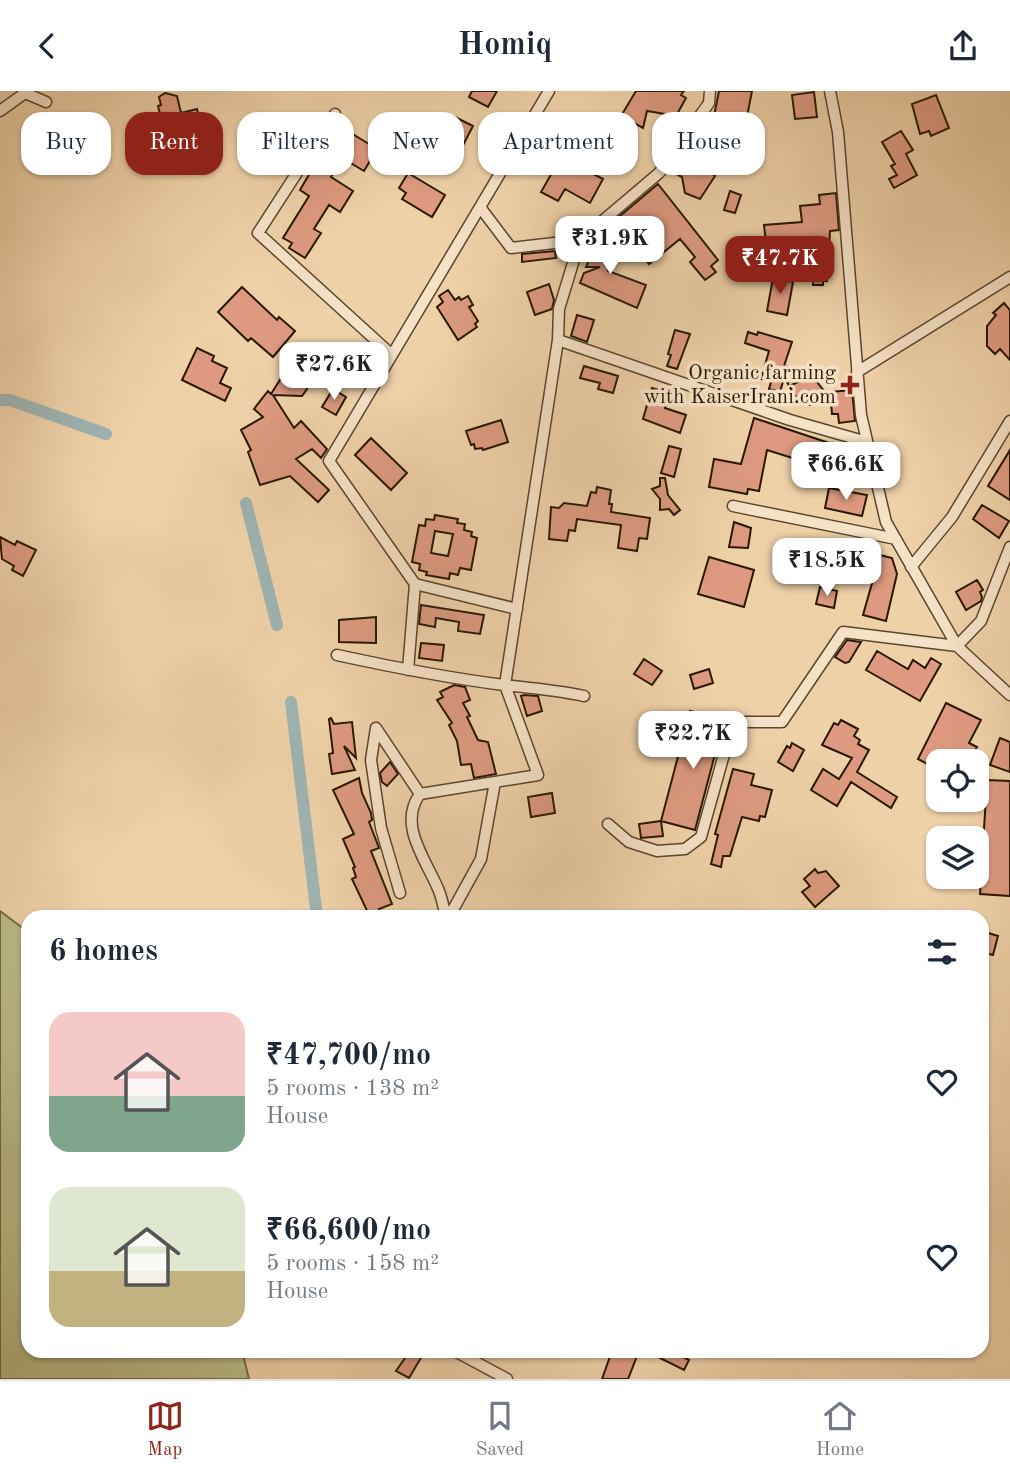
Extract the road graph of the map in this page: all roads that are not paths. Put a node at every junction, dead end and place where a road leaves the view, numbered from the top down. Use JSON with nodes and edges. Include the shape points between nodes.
{"nodes":[{"id":1,"x":549,"y":91,"type":"edge"},
{"id":2,"x":710,"y":91,"type":"edge"},
{"id":3,"x":830,"y":91,"type":"edge"},
{"id":4,"x":46,"y":102,"type":"dead end"},
{"id":5,"x":0,"y":111,"type":"edge"},
{"id":6,"x":296,"y":175,"type":"edge"},
{"id":7,"x":480,"y":207,"type":"junction"},
{"id":8,"x":580,"y":240,"type":"junction"},
{"id":9,"x":1010,"y":277,"type":"edge"},
{"id":10,"x":558,"y":340,"type":"junction"},
{"id":11,"x":392,"y":355,"type":"junction"},
{"id":12,"x":857,"y":372,"type":"junction"},
{"id":13,"x":1010,"y":421,"type":"edge"},
{"id":14,"x":867,"y":442,"type":"junction"},
{"id":15,"x":733,"y":506,"type":"dead end"},
{"id":16,"x":896,"y":539,"type":"junction"},
{"id":17,"x":1008,"y":553,"type":"edge"},
{"id":18,"x":911,"y":567,"type":"junction"},
{"id":19,"x":415,"y":584,"type":"junction"},
{"id":20,"x":517,"y":609,"type":"junction"},
{"id":21,"x":957,"y":646,"type":"junction"},
{"id":22,"x":337,"y":655,"type":"dead end"},
{"id":23,"x":408,"y":670,"type":"junction"},
{"id":24,"x":505,"y":685,"type":"junction"},
{"id":25,"x":1010,"y":695,"type":"edge"},
{"id":26,"x":584,"y":696,"type":"dead end"},
{"id":27,"x":495,"y":782,"type":"junction"},
{"id":28,"x":420,"y":795,"type":"junction"},
{"id":29,"x":608,"y":824,"type":"dead end"},
{"id":30,"x":400,"y":893,"type":"dead end"},
{"id":31,"x":445,"y":910,"type":"edge"},
{"id":32,"x":451,"y":910,"type":"edge"},
{"id":33,"x":468,"y":1358,"type":"edge"},
{"id":34,"x":507,"y":1379,"type":"edge"}],
"edges":[{"from":1,"to":7,"type":"street"},
{"from":2,"to":8,"type":"street","via":[[709,103],[659,173]]},
{"from":3,"to":12,"type":"street","via":[[838,132]]},
{"from":4,"to":5,"type":"street","via":[[25,93]]},
{"from":6,"to":11,"type":"street","via":[[258,233]]},
{"from":7,"to":8,"type":"street","via":[[512,249]]},
{"from":7,"to":11,"type":"street"},
{"from":8,"to":10,"type":"street","via":[[559,309]]},
{"from":9,"to":12,"type":"street"},
{"from":10,"to":14,"type":"street"},
{"from":10,"to":20,"type":"street"},
{"from":11,"to":19,"type":"street","via":[[329,461]]},
{"from":12,"to":14,"type":"street"},
{"from":13,"to":18,"type":"street","via":[[952,517]]},
{"from":14,"to":16,"type":"street","via":[[886,522]]},
{"from":15,"to":16,"type":"street"},
{"from":16,"to":18,"type":"street"},
{"from":17,"to":21,"type":"street","via":[[981,621]]},
{"from":18,"to":21,"type":"street"},
{"from":19,"to":20,"type":"street"},
{"from":19,"to":23,"type":"street"},
{"from":20,"to":24,"type":"street"},
{"from":21,"to":25,"type":"street"},
{"from":21,"to":29,"type":"street","via":[[843,632],[782,722],[733,722],[701,837],[685,849],[657,851],[629,842]]},
{"from":22,"to":23,"type":"street"},
{"from":23,"to":24,"type":"street"},
{"from":24,"to":26,"type":"street"},
{"from":24,"to":27,"type":"street","via":[[538,775]]},
{"from":27,"to":28,"type":"street"},
{"from":27,"to":32,"type":"street","via":[[481,859]]},
{"from":28,"to":30,"type":"street","via":[[376,728],[371,760],[381,828]]},
{"from":28,"to":31,"type":"street","via":[[413,804],[417,846]]},
{"from":33,"to":34,"type":"street"}]}
